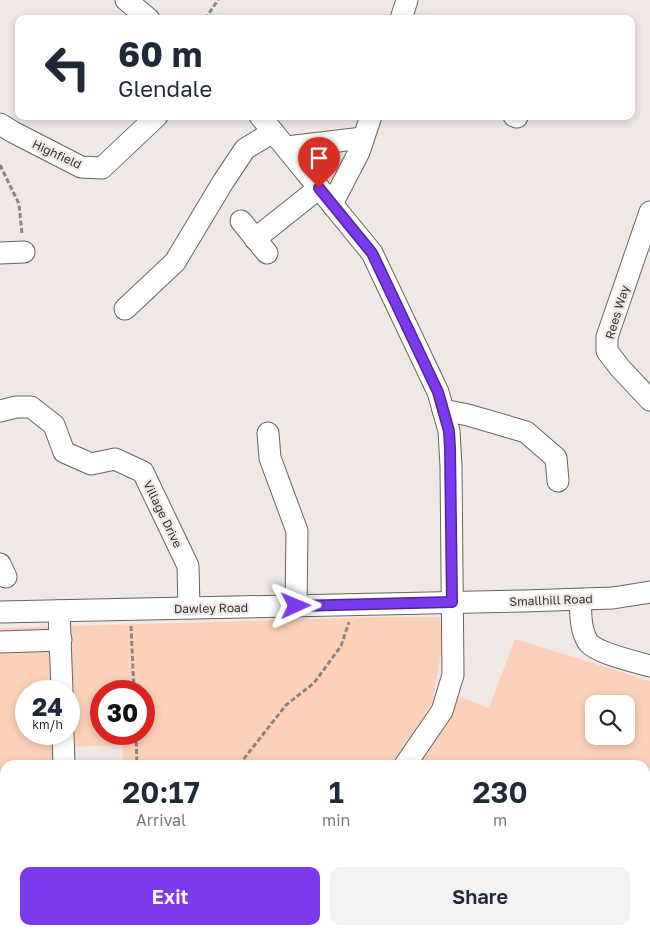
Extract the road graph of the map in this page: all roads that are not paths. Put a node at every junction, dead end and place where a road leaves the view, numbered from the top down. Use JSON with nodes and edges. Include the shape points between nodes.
{"nodes":[{"id":1,"x":126,"y":0,"type":"edge"},
{"id":2,"x":407,"y":0,"type":"edge"},
{"id":3,"x":144,"y":15,"type":"edge"},
{"id":4,"x":403,"y":15,"type":"edge"},
{"id":5,"x":153,"y":120,"type":"edge"},
{"id":6,"x":370,"y":120,"type":"edge"},
{"id":7,"x":0,"y":124,"type":"edge"},
{"id":8,"x":273,"y":132,"type":"edge"},
{"id":9,"x":363,"y":138,"type":"junction"},
{"id":10,"x":319,"y":188,"type":"junction"},
{"id":11,"x":332,"y":204,"type":"junction"},
{"id":12,"x":649,"y":216,"type":"edge"},
{"id":13,"x":242,"y":221,"type":"dead end"},
{"id":14,"x":24,"y":252,"type":"road end"},
{"id":15,"x":0,"y":253,"type":"edge"},
{"id":16,"x":125,"y":309,"type":"dead end"},
{"id":17,"x":650,"y":400,"type":"edge"},
{"id":18,"x":443,"y":410,"type":"junction"},
{"id":19,"x":0,"y":411,"type":"edge"},
{"id":20,"x":268,"y":433,"type":"dead end"},
{"id":21,"x":558,"y":481,"type":"dead end"},
{"id":22,"x":650,"y":592,"type":"edge"},
{"id":23,"x":580,"y":600,"type":"junction"},
{"id":24,"x":452,"y":602,"type":"junction"},
{"id":25,"x":296,"y":606,"type":"junction"},
{"id":26,"x":190,"y":608,"type":"junction"},
{"id":27,"x":60,"y":611,"type":"junction"},
{"id":28,"x":0,"y":612,"type":"edge"},
{"id":29,"x":61,"y":640,"type":"junction"},
{"id":30,"x":0,"y":642,"type":"edge"},
{"id":31,"x":650,"y":666,"type":"edge"},
{"id":32,"x":62,"y":680,"type":"edge"},
{"id":33,"x":63,"y":745,"type":"edge"},
{"id":34,"x":64,"y":760,"type":"edge"},
{"id":35,"x":408,"y":760,"type":"edge"}],
"edges":[{"from":1,"to":3,"type":"street"},
{"from":2,"to":4,"type":"street"},
{"from":5,"to":7,"type":"street","name":"Highfield","via":[[102,168],[81,167]]},
{"from":6,"to":9,"type":"street"},
{"from":8,"to":9,"type":"street"},
{"from":8,"to":10,"type":"street"},
{"from":8,"to":16,"type":"street","via":[[245,149],[175,262]]},
{"from":9,"to":11,"type":"street"},
{"from":10,"to":11,"type":"street"},
{"from":10,"to":13,"type":"street","via":[[261,246]]},
{"from":11,"to":18,"type":"street","via":[[372,253],[438,392]]},
{"from":12,"to":17,"type":"street","name":"Rees Way","via":[[607,337],[607,351]]},
{"from":14,"to":15,"type":"street"},
{"from":18,"to":21,"type":"street","via":[[526,432],[556,458]]},
{"from":18,"to":24,"type":"street","via":[[449,431],[451,466]]},
{"from":19,"to":26,"type":"street","name":"Village Drive","via":[[31,408],[54,425],[64,452],[91,464],[115,459],[143,472],[188,566]]},
{"from":20,"to":25,"type":"street","via":[[270,458],[297,531]]},
{"from":22,"to":23,"type":"street","name":"Smallhill Road"},
{"from":23,"to":24,"type":"street","name":"Smallhill Road"},
{"from":23,"to":31,"type":"street","via":[[582,625],[588,643],[604,652]]},
{"from":24,"to":25,"type":"street","name":"Dawley Road"},
{"from":24,"to":35,"type":"street","via":[[453,675],[442,711]]},
{"from":25,"to":26,"type":"street","name":"Dawley Road"},
{"from":26,"to":27,"type":"street","name":"Dawley Road"},
{"from":27,"to":28,"type":"street","name":"Dawley Road"},
{"from":27,"to":29,"type":"street"},
{"from":29,"to":30,"type":"street"},
{"from":29,"to":32,"type":"street"},
{"from":33,"to":34,"type":"street"}]}
